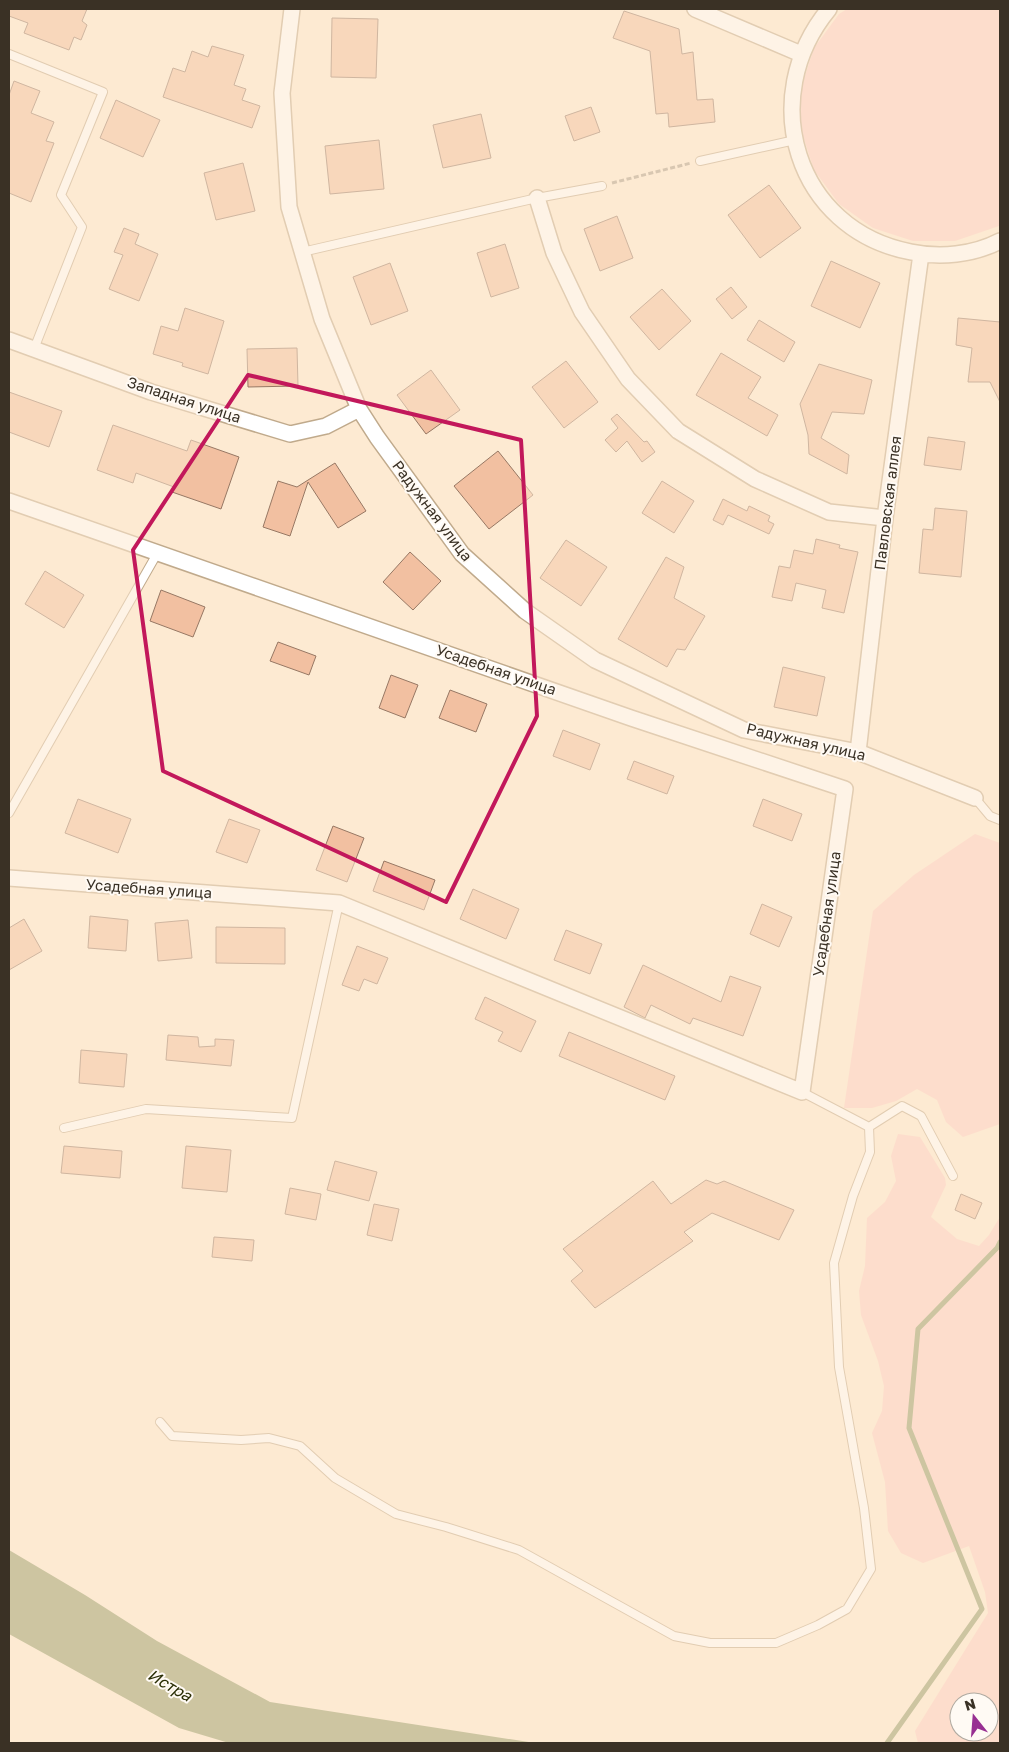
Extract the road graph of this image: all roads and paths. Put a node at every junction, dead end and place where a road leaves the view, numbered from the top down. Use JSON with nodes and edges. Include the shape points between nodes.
{"nodes":[{"id":1,"x":292,"y":9,"type":"edge"},
{"id":2,"x":695,"y":9,"type":"edge"},
{"id":3,"x":830,"y":9,"type":"edge"},
{"id":4,"x":9,"y":54,"type":"edge"},
{"id":5,"x":801,"y":54,"type":"junction"},
{"id":6,"x":795,"y":140,"type":"junction"},
{"id":7,"x":700,"y":161,"type":"joint"},
{"id":8,"x":602,"y":186,"type":"joint"},
{"id":9,"x":537,"y":198,"type":"junction"},
{"id":10,"x":1000,"y":241,"type":"edge"},
{"id":11,"x":302,"y":252,"type":"junction"},
{"id":12,"x":921,"y":254,"type":"junction"},
{"id":13,"x":9,"y":340,"type":"edge"},
{"id":14,"x":34,"y":348,"type":"junction"},
{"id":15,"x":359,"y":409,"type":"junction"},
{"id":16,"x":9,"y":500,"type":"edge"},
{"id":17,"x":885,"y":518,"type":"junction"},
{"id":18,"x":158,"y":552,"type":"junction"},
{"id":19,"x":858,"y":752,"type":"junction"},
{"id":20,"x":974,"y":798,"type":"joint"},
{"id":21,"x":9,"y":813,"type":"edge"},
{"id":22,"x":1000,"y":820,"type":"edge"},
{"id":23,"x":9,"y":878,"type":"edge"},
{"id":24,"x":339,"y":903,"type":"junction"},
{"id":25,"x":802,"y":1092,"type":"junction"},
{"id":26,"x":869,"y":1127,"type":"junction"},
{"id":27,"x":64,"y":1128,"type":"dead end"},
{"id":28,"x":953,"y":1176,"type":"dead end"},
{"id":29,"x":160,"y":1422,"type":"dead end"}],
"edges":[{"from":1,"to":11,"type":"street","name":"Радужная улица","via":[[282,93],[289,207]]},
{"from":2,"to":5,"type":"street"},
{"from":3,"to":5,"type":"street"},
{"from":4,"to":14,"type":"lane","via":[[103,92],[61,195],[82,226]]},
{"from":5,"to":6,"type":"street","via":[[792,97]]},
{"from":6,"to":7,"type":"lane"},
{"from":6,"to":12,"type":"street","via":[[811,182],[840,217],[869,238]]},
{"from":7,"to":8,"type":"path"},
{"from":8,"to":9,"type":"lane"},
{"from":9,"to":11,"type":"lane"},
{"from":9,"to":17,"type":"street","via":[[554,252],[582,312],[628,379],[678,431],[755,479],[829,512]]},
{"from":10,"to":12,"type":"street","via":[[959,254]]},
{"from":11,"to":15,"type":"street","name":"Радужная улица","via":[[322,319]]},
{"from":12,"to":17,"type":"street","name":"Павловская аллея"},
{"from":13,"to":14,"type":"street","name":"Западная улица"},
{"from":14,"to":15,"type":"street","name":"Западная улица","via":[[151,392],[290,434],[326,426]]},
{"from":15,"to":19,"type":"street","name":"Радужная улица","via":[[462,554],[525,611],[595,660],[744,730]]},
{"from":16,"to":18,"type":"street","name":"Усадебная улица"},
{"from":17,"to":19,"type":"street","name":"Павловская аллея"},
{"from":18,"to":21,"type":"lane"},
{"from":18,"to":25,"type":"street","name":"Усадебная улица","via":[[631,718],[845,789]]},
{"from":19,"to":20,"type":"street","name":"Радужная улица"},
{"from":20,"to":22,"type":"lane","via":[[990,816]]},
{"from":23,"to":24,"type":"street","name":"Усадебная улица"},
{"from":24,"to":25,"type":"street","name":"Усадебная улица"},
{"from":24,"to":27,"type":"lane","via":[[292,1118],[146,1109]]},
{"from":25,"to":26,"type":"lane"},
{"from":26,"to":28,"type":"lane","via":[[902,1106],[921,1116]]},
{"from":26,"to":29,"type":"lane","via":[[870,1152],[853,1196],[834,1263],[839,1367],[864,1508],[871,1569],[847,1609],[818,1626],[776,1643],[710,1643],[674,1636],[519,1550],[396,1514],[335,1478],[300,1446],[270,1438],[241,1440],[172,1436]]}]}
